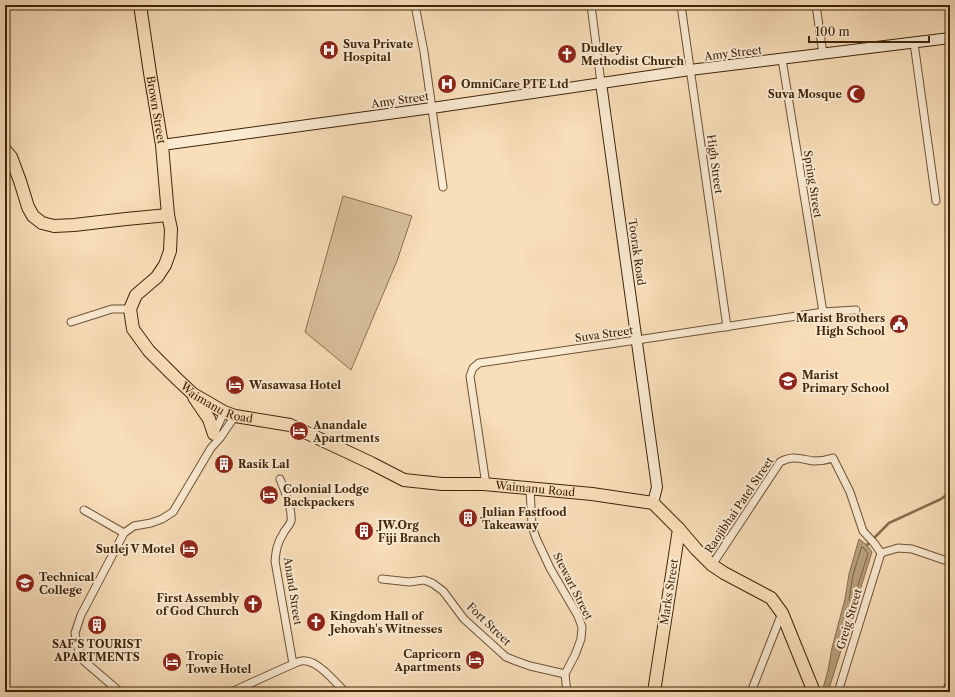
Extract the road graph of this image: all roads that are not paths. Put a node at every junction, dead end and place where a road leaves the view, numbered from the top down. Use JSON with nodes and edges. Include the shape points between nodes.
{"nodes":[{"id":1,"x":140,"y":5,"type":"edge"},
{"id":2,"x":415,"y":5,"type":"edge"},
{"id":3,"x":591,"y":5,"type":"edge"},
{"id":4,"x":681,"y":5,"type":"edge"},
{"id":5,"x":816,"y":5,"type":"edge"},
{"id":6,"x":950,"y":38,"type":"edge"},
{"id":7,"x":914,"y":43,"type":"junction"},
{"id":8,"x":823,"y":54,"type":"junction"},
{"id":9,"x":782,"y":59,"type":"junction"},
{"id":10,"x":690,"y":70,"type":"junction"},
{"id":11,"x":601,"y":83,"type":"junction"},
{"id":12,"x":432,"y":108,"type":"junction"},
{"id":13,"x":162,"y":146,"type":"junction"},
{"id":14,"x":5,"y":150,"type":"edge"},
{"id":15,"x":443,"y":187,"type":"dead end"},
{"id":16,"x":936,"y":201,"type":"dead end"},
{"id":17,"x":168,"y":215,"type":"junction"},
{"id":18,"x":130,"y":308,"type":"junction"},
{"id":19,"x":856,"y":310,"type":"dead end"},
{"id":20,"x":823,"y":312,"type":"junction"},
{"id":21,"x":71,"y":322,"type":"dead end"},
{"id":22,"x":727,"y":326,"type":"junction"},
{"id":23,"x":637,"y":340,"type":"junction"},
{"id":24,"x":193,"y":394,"type":"junction"},
{"id":25,"x":229,"y":414,"type":"junction"},
{"id":26,"x":214,"y":434,"type":"junction"},
{"id":27,"x":211,"y":448,"type":"junction"},
{"id":28,"x":280,"y":479,"type":"dead end"},
{"id":29,"x":484,"y":484,"type":"junction"},
{"id":30,"x":530,"y":489,"type":"junction"},
{"id":31,"x":652,"y":503,"type":"junction"},
{"id":32,"x":84,"y":510,"type":"dead end"},
{"id":33,"x":679,"y":529,"type":"junction"},
{"id":34,"x":124,"y":533,"type":"junction"},
{"id":35,"x":881,"y":553,"type":"junction"},
{"id":36,"x":950,"y":562,"type":"edge"},
{"id":37,"x":712,"y":565,"type":"junction"},
{"id":38,"x":382,"y":579,"type":"dead end"},
{"id":39,"x":782,"y":613,"type":"junction"},
{"id":40,"x":293,"y":664,"type":"junction"},
{"id":41,"x":565,"y":674,"type":"junction"},
{"id":42,"x":950,"y":684,"type":"edge"},
{"id":43,"x":120,"y":692,"type":"edge"},
{"id":44,"x":231,"y":692,"type":"edge"},
{"id":45,"x":345,"y":692,"type":"edge"},
{"id":46,"x":566,"y":692,"type":"edge"},
{"id":47,"x":654,"y":692,"type":"edge"},
{"id":48,"x":751,"y":692,"type":"edge"},
{"id":49,"x":814,"y":692,"type":"edge"},
{"id":50,"x":838,"y":692,"type":"edge"},
{"id":51,"x":945,"y":692,"type":"edge"}],
"edges":[{"from":1,"to":13,"type":"main road","name":"Brown Street"},
{"from":2,"to":12,"type":"street"},
{"from":3,"to":11,"type":"street","name":"Toorak Road"},
{"from":4,"to":10,"type":"street","name":"High Street"},
{"from":5,"to":8,"type":"street"},
{"from":6,"to":7,"type":"main road","name":"Amy Street"},
{"from":7,"to":8,"type":"main road","name":"Amy Street"},
{"from":7,"to":16,"type":"street"},
{"from":8,"to":9,"type":"main road","name":"Amy Street"},
{"from":9,"to":10,"type":"main road","name":"Amy Street"},
{"from":9,"to":20,"type":"street","name":"Spring Street"},
{"from":10,"to":11,"type":"main road","name":"Amy Street"},
{"from":10,"to":22,"type":"street","name":"High Street"},
{"from":11,"to":12,"type":"main road","name":"Amy Street"},
{"from":11,"to":23,"type":"main road","name":"Toorak Road"},
{"from":12,"to":13,"type":"main road","name":"Amy Street"},
{"from":12,"to":15,"type":"street"},
{"from":13,"to":17,"type":"main road","name":"Brown Street"},
{"from":14,"to":17,"type":"main road","via":[[11,157],[28,207],[33,216],[42,223],[54,226],[74,225]]},
{"from":17,"to":18,"type":"main road","via":[[171,229],[170,251],[165,265],[157,277],[136,295]]},
{"from":18,"to":21,"type":"street","via":[[112,308]]},
{"from":18,"to":24,"type":"main road","name":"Waimanu Road","via":[[133,329],[149,351]]},
{"from":19,"to":20,"type":"street","name":"Suva Street"},
{"from":20,"to":22,"type":"street","name":"Suva Street"},
{"from":22,"to":23,"type":"street","name":"Suva Street"},
{"from":23,"to":29,"type":"street","name":"Suva Street","via":[[479,362],[470,376]]},
{"from":23,"to":31,"type":"main road","name":"Toorak Road","via":[[657,487]]},
{"from":24,"to":25,"type":"main road","name":"Waimanu Road"},
{"from":24,"to":26,"type":"main road","via":[[209,419]]},
{"from":25,"to":26,"type":"street"},
{"from":25,"to":27,"type":"street","via":[[220,438]]},
{"from":25,"to":29,"type":"main road","name":"Waimanu Road","via":[[290,425],[404,480],[442,484]]},
{"from":26,"to":27,"type":"street"},
{"from":27,"to":34,"type":"street","via":[[173,512],[151,523],[134,526]]},
{"from":28,"to":40,"type":"street","name":"Anand Street","via":[[287,497],[291,520],[278,544],[275,561]]},
{"from":29,"to":30,"type":"main road","name":"Waimanu Road"},
{"from":30,"to":31,"type":"main road","name":"Waimanu Road","via":[[592,494]]},
{"from":30,"to":41,"type":"street","name":"Stewart Street","via":[[532,526],[536,538],[582,627],[581,639]]},
{"from":31,"to":33,"type":"main road"},
{"from":32,"to":34,"type":"street"},
{"from":33,"to":37,"type":"main road"},
{"from":33,"to":47,"type":"main road","name":"Marks Street"},
{"from":34,"to":43,"type":"street","via":[[81,615],[75,633],[84,661]]},
{"from":35,"to":36,"type":"street","via":[[898,548],[912,549]]},
{"from":35,"to":37,"type":"street","name":"Raojibhai Patel Street","via":[[863,531],[850,492],[833,458],[815,461],[787,458],[780,462]]},
{"from":35,"to":50,"type":"street","name":"Greig Street"},
{"from":37,"to":39,"type":"main road","via":[[771,598]]},
{"from":38,"to":41,"type":"street","name":"Fort Street","via":[[409,582],[424,580],[432,583],[443,591],[464,619],[506,657],[530,666]]},
{"from":39,"to":48,"type":"street"},
{"from":39,"to":49,"type":"main road"},
{"from":40,"to":44,"type":"street"},
{"from":40,"to":45,"type":"street","via":[[304,660],[311,662]]},
{"from":41,"to":46,"type":"street"},
{"from":42,"to":51,"type":"street"}]}
